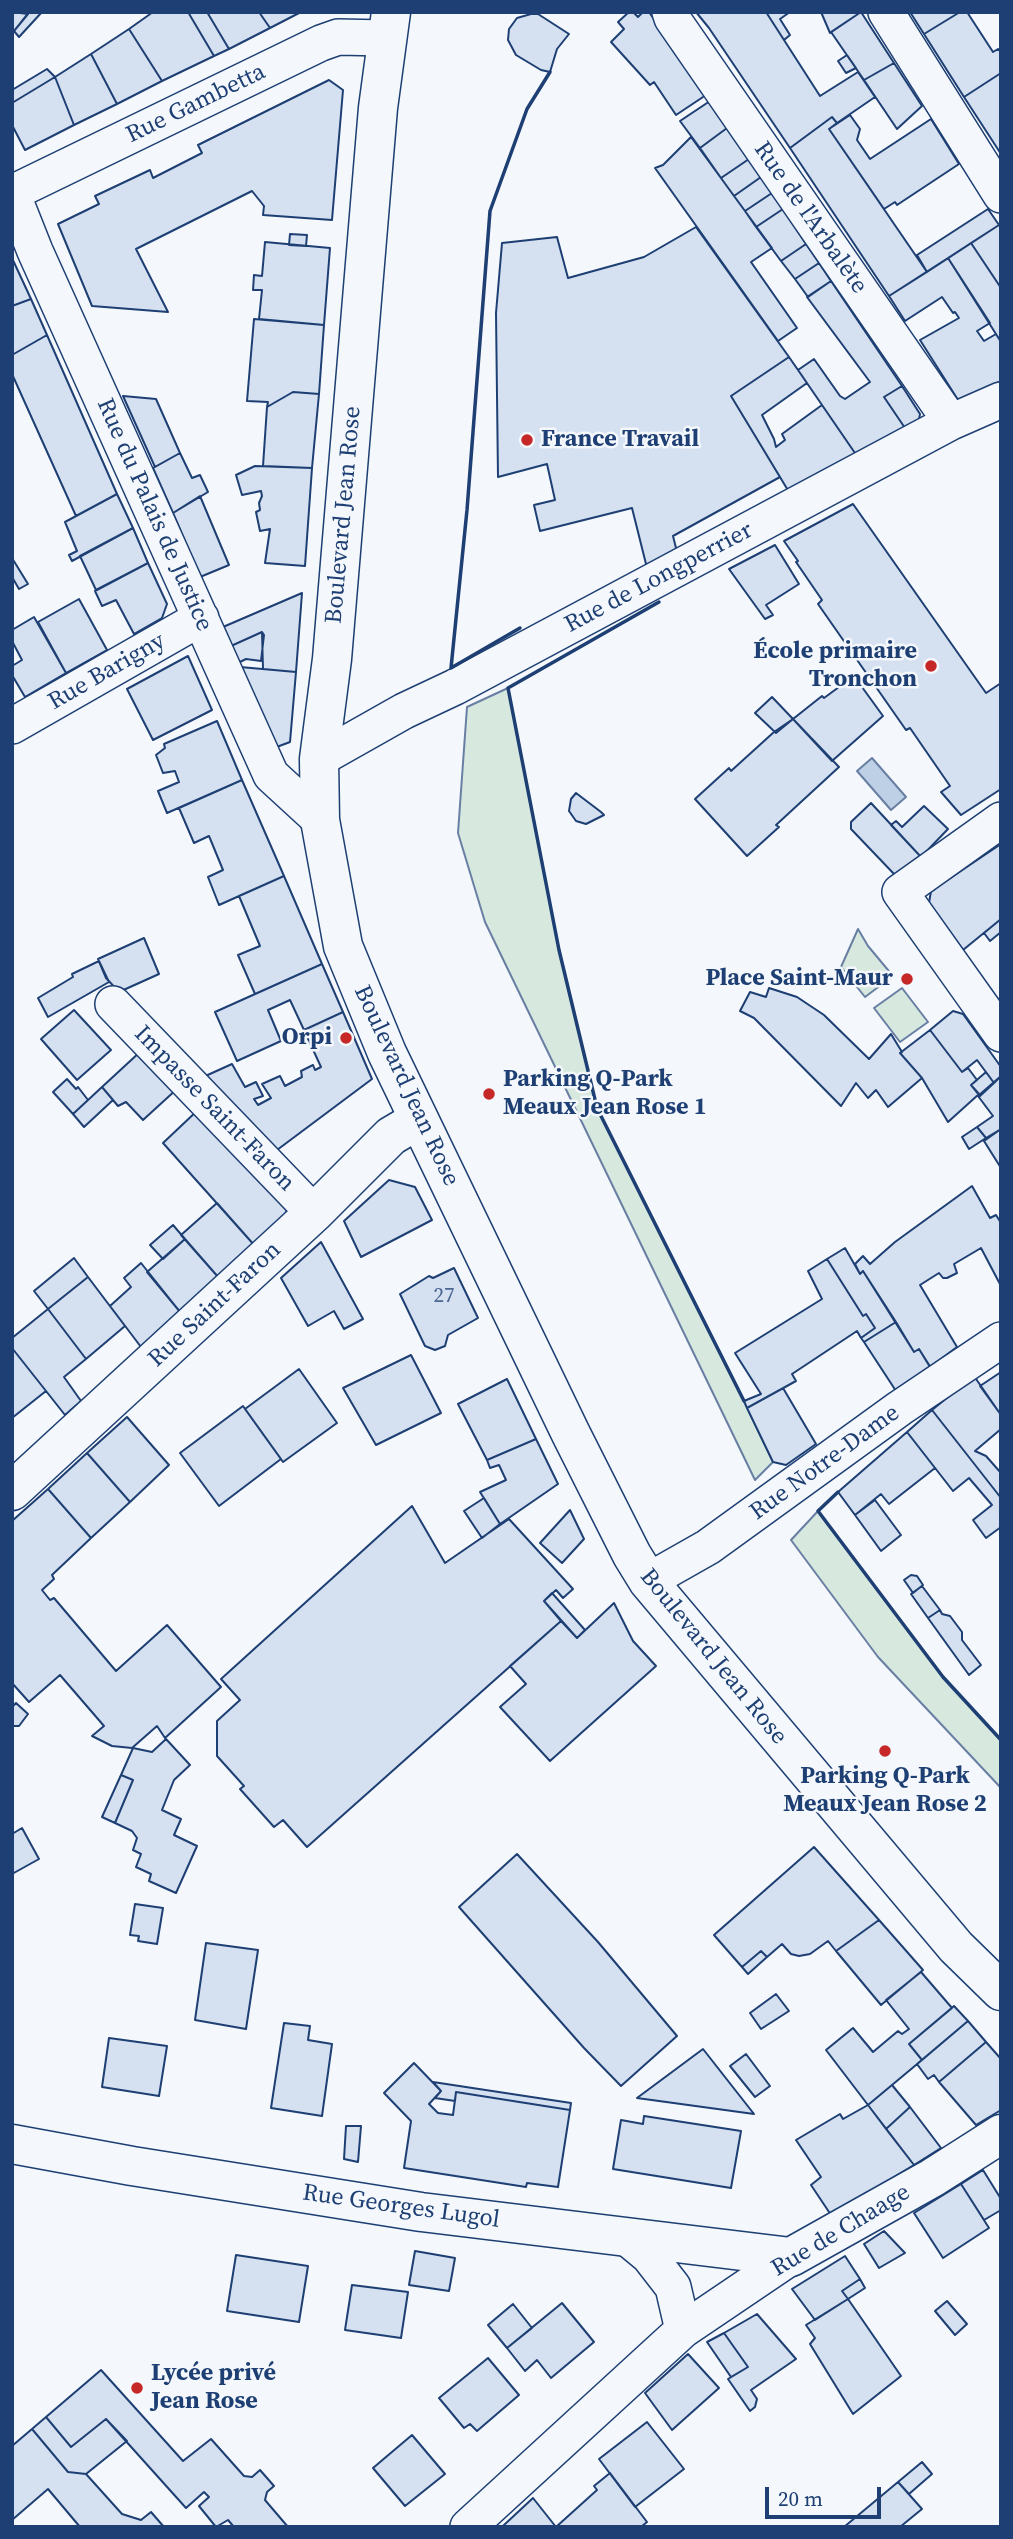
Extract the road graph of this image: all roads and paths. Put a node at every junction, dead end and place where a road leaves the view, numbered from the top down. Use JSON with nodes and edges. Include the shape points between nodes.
{"nodes":[{"id":1,"x":670,"y":12,"type":"edge"},
{"id":2,"x":886,"y":12,"type":"edge"},
{"id":3,"x":388,"y":25,"type":"edge"},
{"id":4,"x":12,"y":193,"type":"edge"},
{"id":5,"x":1001,"y":195,"type":"edge"},
{"id":6,"x":1001,"y":400,"type":"edge"},
{"id":7,"x":957,"y":420,"type":"junction"},
{"id":8,"x":201,"y":618,"type":"junction"},
{"id":9,"x":12,"y":726,"type":"edge"},
{"id":10,"x":319,"y":759,"type":"junction"},
{"id":11,"x":320,"y":820,"type":"junction"},
{"id":12,"x":1001,"y":820,"type":"edge"},
{"id":13,"x":113,"y":1004,"type":"dead end"},
{"id":14,"x":1001,"y":1034,"type":"edge"},
{"id":15,"x":418,"y":1120,"type":"junction"},
{"id":16,"x":314,"y":1213,"type":"junction"},
{"id":17,"x":1001,"y":1340,"type":"edge"},
{"id":18,"x":12,"y":1491,"type":"edge"},
{"id":19,"x":648,"y":1581,"type":"junction"},
{"id":20,"x":1001,"y":1991,"type":"edge"},
{"id":21,"x":1001,"y":2134,"type":"edge"},
{"id":22,"x":12,"y":2144,"type":"edge"},
{"id":23,"x":626,"y":2237,"type":"junction"},
{"id":24,"x":791,"y":2257,"type":"junction"},
{"id":25,"x":683,"y":2330,"type":"junction"},
{"id":26,"x":468,"y":2527,"type":"edge"}],
"edges":[{"from":1,"to":7,"type":"street","name":"Rue de l'Arbalète"},
{"from":2,"to":5,"type":"street"},
{"from":3,"to":4,"type":"street","name":"Rue Gambetta","via":[[321,43]]},
{"from":3,"to":10,"type":"main road","name":"Boulevard Jean Rose","via":[[332,659]]},
{"from":4,"to":8,"type":"street","name":"Rue du Palais de Justice"},
{"from":6,"to":7,"type":"street","name":"Rue de Longperrier"},
{"from":7,"to":10,"type":"street","name":"Rue de Longperrier"},
{"from":8,"to":9,"type":"street","name":"Rue Barigny"},
{"from":8,"to":11,"type":"street","name":"Rue du Palais de Justice","via":[[271,775]]},
{"from":10,"to":11,"type":"main road","name":"Boulevard Jean Rose"},
{"from":11,"to":15,"type":"main road","name":"Boulevard Jean Rose","via":[[343,946]]},
{"from":12,"to":14,"type":"street","via":[[900,892]]},
{"from":13,"to":16,"type":"street","name":"Impasse Saint-Faron"},
{"from":15,"to":16,"type":"main road","name":"Rue Saint-Faron","via":[[391,1136]]},
{"from":15,"to":19,"type":"main road","name":"Boulevard Jean Rose"},
{"from":16,"to":18,"type":"main road","name":"Rue Saint-Faron"},
{"from":17,"to":19,"type":"street","name":"Rue Notre-Dame","via":[[708,1547]]},
{"from":19,"to":20,"type":"main road","name":"Boulevard Jean Rose","via":[[956,1947]]},
{"from":21,"to":24,"type":"main road","name":"Rue de Chaage"},
{"from":22,"to":23,"type":"main road","name":"Rue Georges Lugol","via":[[421,2212]]},
{"from":23,"to":24,"type":"main road","name":"Rue Georges Lugol"},
{"from":23,"to":25,"type":"street","via":[[649,2256],[673,2287]]},
{"from":24,"to":25,"type":"street","name":"Rue de Chaage"},
{"from":25,"to":26,"type":"street","name":"Rue de Chaage"}]}
